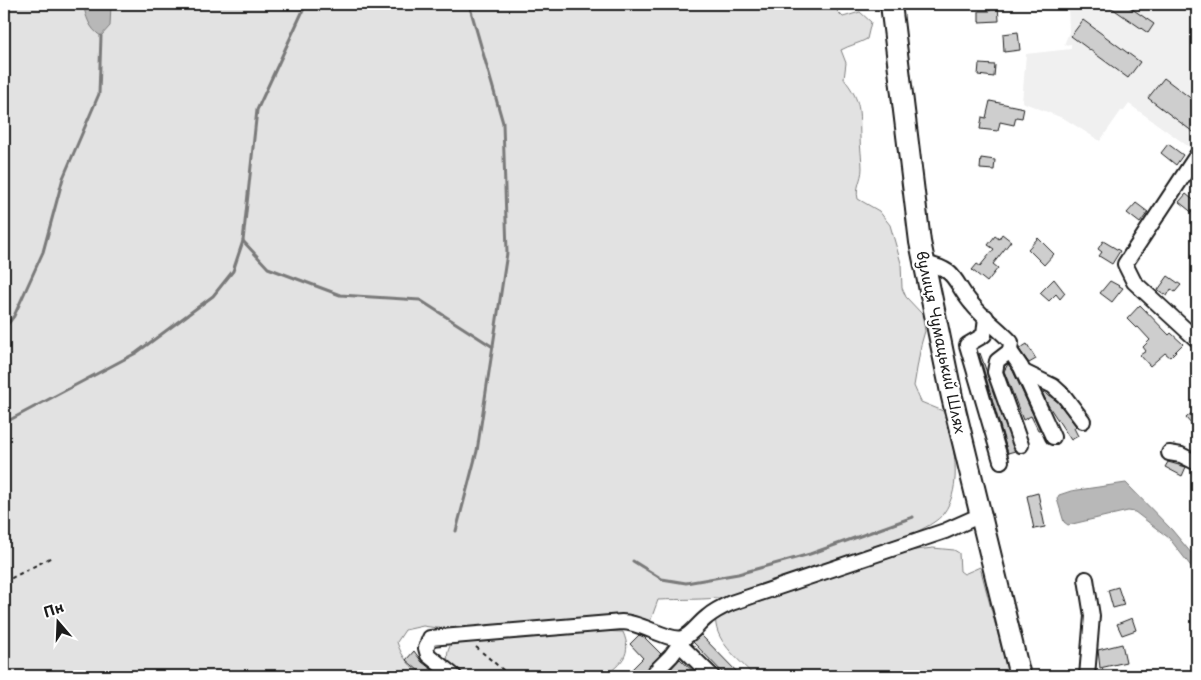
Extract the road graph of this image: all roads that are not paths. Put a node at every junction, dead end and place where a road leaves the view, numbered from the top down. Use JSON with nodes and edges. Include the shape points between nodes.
{"nodes":[{"id":1,"x":891,"y":4,"type":"edge"},
{"id":2,"x":1197,"y":155,"type":"edge"},
{"id":3,"x":924,"y":263,"type":"junction"},
{"id":4,"x":986,"y":317,"type":"junction"},
{"id":5,"x":1197,"y":340,"type":"edge"},
{"id":6,"x":1010,"y":351,"type":"junction"},
{"id":7,"x":1024,"y":372,"type":"junction"},
{"id":8,"x":1084,"y":421,"type":"dead end"},
{"id":9,"x":1053,"y":437,"type":"dead end"},
{"id":10,"x":1022,"y":445,"type":"dead end"},
{"id":11,"x":1169,"y":453,"type":"dead end"},
{"id":12,"x":1001,"y":461,"type":"dead end"},
{"id":13,"x":1197,"y":464,"type":"edge"},
{"id":14,"x":981,"y":515,"type":"junction"},
{"id":15,"x":1086,"y":579,"type":"dead end"},
{"id":16,"x":682,"y":641,"type":"junction"},
{"id":17,"x":657,"y":674,"type":"edge"},
{"id":18,"x":454,"y":676,"type":"edge"},
{"id":19,"x":712,"y":676,"type":"edge"},
{"id":20,"x":1020,"y":676,"type":"edge"},
{"id":21,"x":1087,"y":676,"type":"edge"}],
"edges":[{"from":1,"to":3,"type":"highway","name":"вулиця Чумацький Шлях"},
{"from":2,"to":5,"type":"street","via":[[1125,264],[1134,282]]},
{"from":3,"to":4,"type":"street","via":[[942,267],[953,276],[972,304]]},
{"from":3,"to":14,"type":"highway","name":"вулиця Чумацький Шлях"},
{"from":4,"to":6,"type":"street","via":[[1011,342]]},
{"from":4,"to":12,"type":"street","via":[[984,335],[967,345]]},
{"from":6,"to":7,"type":"street"},
{"from":6,"to":10,"type":"street","via":[[997,361],[995,372]]},
{"from":7,"to":8,"type":"street","via":[[1053,386]]},
{"from":7,"to":9,"type":"street"},
{"from":11,"to":13,"type":"street","via":[[1181,455]]},
{"from":14,"to":16,"type":"street","via":[[945,531],[731,603],[707,617]]},
{"from":14,"to":20,"type":"highway","name":"вулиця Чумацький Шлях"},
{"from":15,"to":21,"type":"street","via":[[1092,616]]},
{"from":16,"to":17,"type":"street"},
{"from":16,"to":18,"type":"street","via":[[636,622],[434,637],[426,644],[428,655]]},
{"from":16,"to":19,"type":"street"}]}
